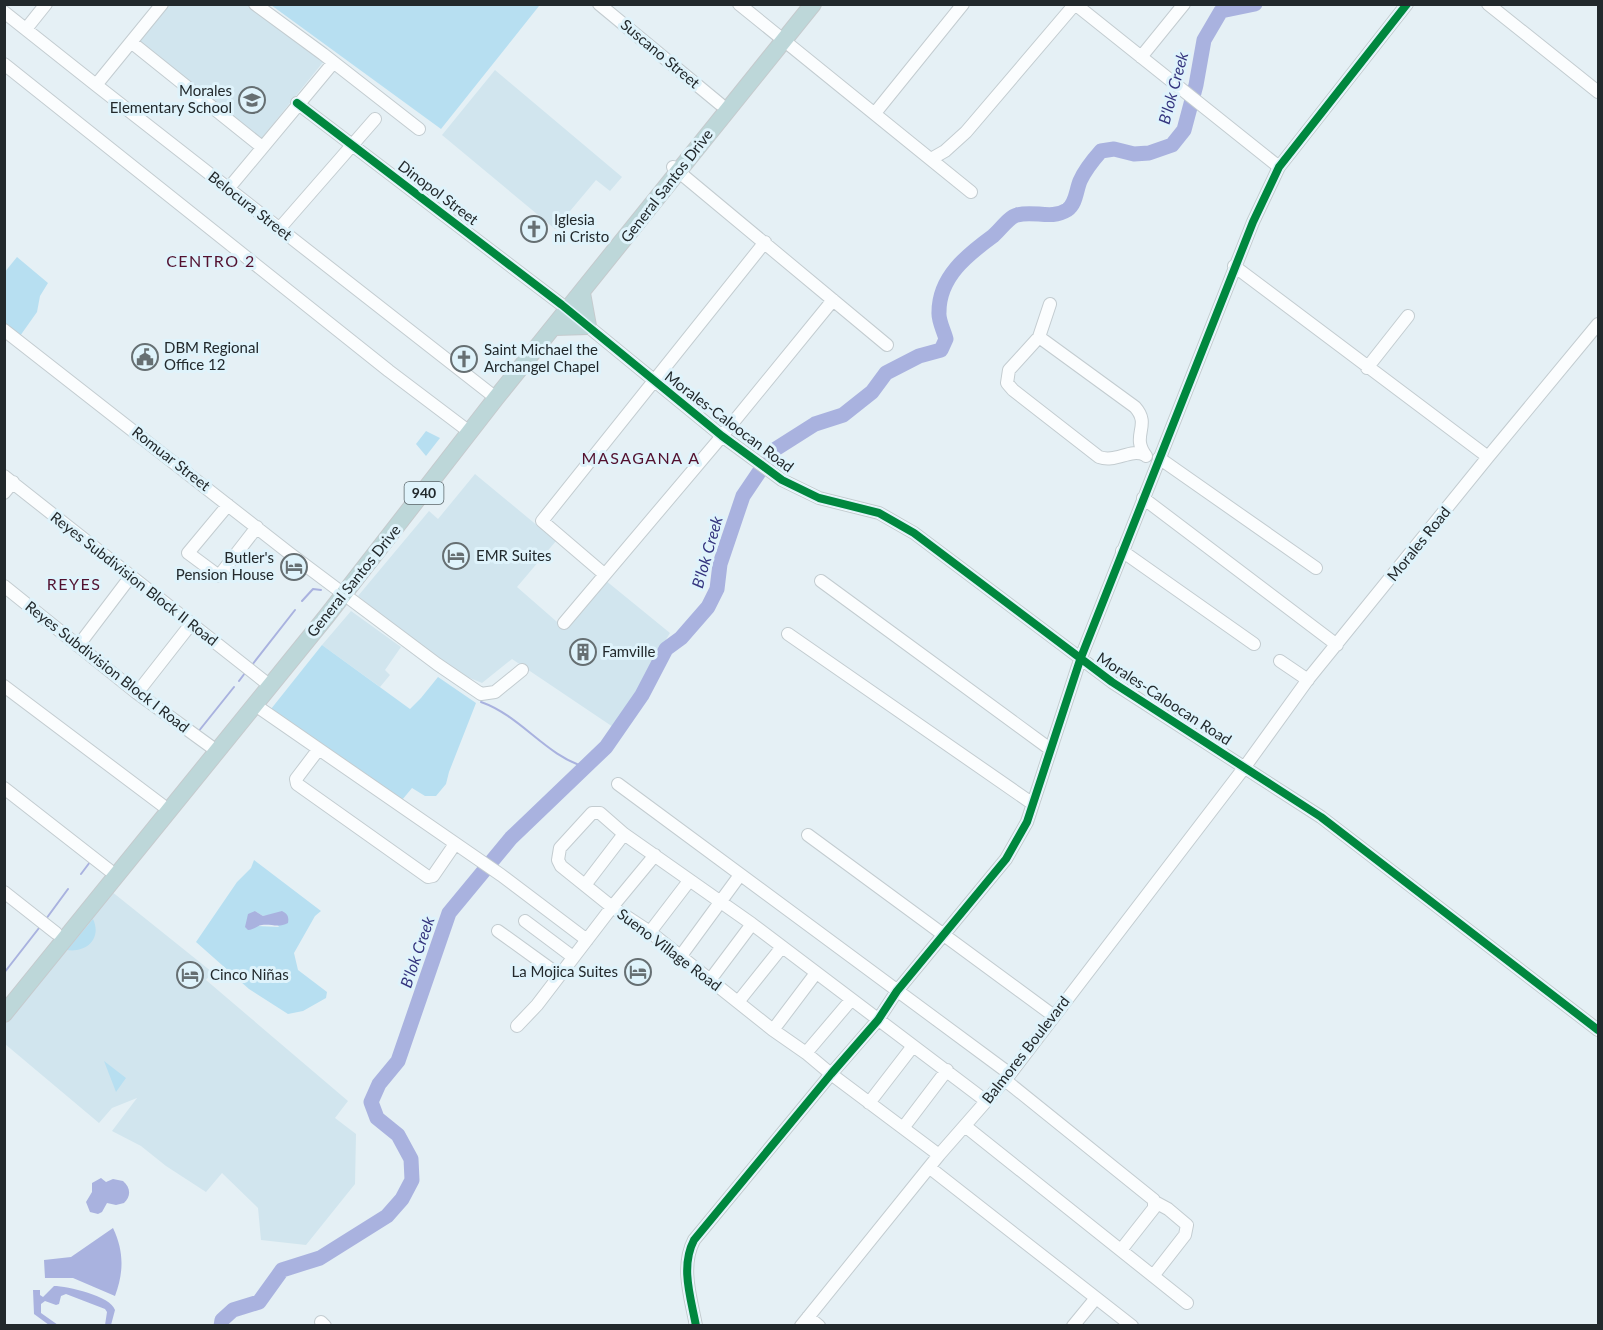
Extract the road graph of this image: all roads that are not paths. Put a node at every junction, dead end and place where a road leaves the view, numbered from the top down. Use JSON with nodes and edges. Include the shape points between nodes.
{"nodes":[{"id":1,"x":46,"y":4,"type":"edge"},
{"id":2,"x":162,"y":4,"type":"edge"},
{"id":3,"x":255,"y":4,"type":"edge"},
{"id":4,"x":599,"y":4,"type":"edge"},
{"id":5,"x":739,"y":4,"type":"edge"},
{"id":6,"x":800,"y":4,"type":"edge"},
{"id":7,"x":813,"y":4,"type":"edge"},
{"id":8,"x":963,"y":4,"type":"edge"},
{"id":9,"x":1075,"y":4,"type":"edge"},
{"id":10,"x":1184,"y":4,"type":"edge"},
{"id":11,"x":1407,"y":4,"type":"edge"},
{"id":12,"x":1488,"y":4,"type":"edge"},
{"id":13,"x":4,"y":12,"type":"edge"},
{"id":14,"x":26,"y":29,"type":"junction"},
{"id":15,"x":781,"y":36,"type":"junction"},
{"id":16,"x":131,"y":42,"type":"junction"},
{"id":17,"x":1141,"y":57,"type":"junction"},
{"id":18,"x":333,"y":63,"type":"junction"},
{"id":19,"x":4,"y":64,"type":"edge"},
{"id":20,"x":96,"y":85,"type":"junction"},
{"id":21,"x":1599,"y":92,"type":"edge"},
{"id":22,"x":297,"y":104,"type":"junction"},
{"id":23,"x":720,"y":104,"type":"junction"},
{"id":24,"x":875,"y":113,"type":"junction"},
{"id":25,"x":375,"y":119,"type":"dead end"},
{"id":26,"x":418,"y":129,"type":"dead end"},
{"id":27,"x":351,"y":146,"type":"junction"},
{"id":28,"x":262,"y":147,"type":"junction"},
{"id":29,"x":931,"y":159,"type":"junction"},
{"id":30,"x":1279,"y":167,"type":"junction"},
{"id":31,"x":676,"y":169,"type":"junction"},
{"id":32,"x":228,"y":189,"type":"junction"},
{"id":33,"x":971,"y":192,"type":"dead end"},
{"id":34,"x":279,"y":229,"type":"junction"},
{"id":35,"x":765,"y":242,"type":"junction"},
{"id":36,"x":1234,"y":266,"type":"junction"},
{"id":37,"x":582,"y":293,"type":"junction"},
{"id":38,"x":833,"y":300,"type":"junction"},
{"id":39,"x":1050,"y":304,"type":"dead end"},
{"id":40,"x":566,"y":308,"type":"junction"},
{"id":41,"x":1408,"y":316,"type":"dead end"},
{"id":42,"x":1599,"y":324,"type":"edge"},
{"id":43,"x":588,"y":326,"type":"junction"},
{"id":44,"x":555,"y":327,"type":"junction"},
{"id":45,"x":4,"y":330,"type":"edge"},
{"id":46,"x":1039,"y":337,"type":"junction"},
{"id":47,"x":887,"y":345,"type":"dead end"},
{"id":48,"x":1367,"y":368,"type":"junction"},
{"id":49,"x":654,"y":382,"type":"junction"},
{"id":50,"x":493,"y":396,"type":"junction"},
{"id":51,"x":463,"y":427,"type":"junction"},
{"id":52,"x":722,"y":436,"type":"junction"},
{"id":53,"x":1145,"y":455,"type":"junction"},
{"id":54,"x":1488,"y":457,"type":"junction"},
{"id":55,"x":1158,"y":461,"type":"junction"},
{"id":56,"x":9,"y":479,"type":"edge"},
{"id":57,"x":4,"y":493,"type":"edge"},
{"id":58,"x":1143,"y":498,"type":"junction"},
{"id":59,"x":228,"y":505,"type":"junction"},
{"id":60,"x":257,"y":528,"type":"junction"},
{"id":61,"x":1122,"y":551,"type":"junction"},
{"id":62,"x":1316,"y":568,"type":"dead end"},
{"id":63,"x":604,"y":574,"type":"junction"},
{"id":64,"x":131,"y":576,"type":"junction"},
{"id":65,"x":821,"y":581,"type":"dead end"},
{"id":66,"x":4,"y":586,"type":"edge"},
{"id":67,"x":341,"y":591,"type":"junction"},
{"id":68,"x":564,"y":623,"type":"dead end"},
{"id":69,"x":191,"y":624,"type":"junction"},
{"id":70,"x":788,"y":634,"type":"dead end"},
{"id":71,"x":1254,"y":644,"type":"dead end"},
{"id":72,"x":1337,"y":645,"type":"junction"},
{"id":73,"x":78,"y":646,"type":"junction"},
{"id":74,"x":1080,"y":660,"type":"junction"},
{"id":75,"x":1280,"y":661,"type":"dead end"},
{"id":76,"x":522,"y":670,"type":"dead end"},
{"id":77,"x":1308,"y":680,"type":"junction"},
{"id":78,"x":264,"y":681,"type":"junction"},
{"id":79,"x":4,"y":686,"type":"edge"},
{"id":80,"x":137,"y":693,"type":"junction"},
{"id":81,"x":255,"y":705,"type":"junction"},
{"id":82,"x":210,"y":746,"type":"junction"},
{"id":83,"x":1050,"y":749,"type":"junction"},
{"id":84,"x":318,"y":750,"type":"junction"},
{"id":85,"x":1244,"y":768,"type":"junction"},
{"id":86,"x":618,"y":784,"type":"dead end"},
{"id":87,"x":4,"y":788,"type":"edge"},
{"id":88,"x":1033,"y":804,"type":"junction"},
{"id":89,"x":162,"y":805,"type":"junction"},
{"id":90,"x":624,"y":834,"type":"junction"},
{"id":91,"x":808,"y":835,"type":"dead end"},
{"id":92,"x":455,"y":844,"type":"junction"},
{"id":93,"x":655,"y":855,"type":"junction"},
{"id":94,"x":109,"y":870,"type":"junction"},
{"id":95,"x":740,"y":875,"type":"junction"},
{"id":96,"x":688,"y":881,"type":"junction"},
{"id":97,"x":585,"y":885,"type":"junction"},
{"id":98,"x":4,"y":892,"type":"edge"},
{"id":99,"x":720,"y":902,"type":"junction"},
{"id":100,"x":612,"y":907,"type":"junction"},
{"id":101,"x":525,"y":921,"type":"dead end"},
{"id":102,"x":752,"y":924,"type":"junction"},
{"id":103,"x":498,"y":931,"type":"dead end"},
{"id":104,"x":650,"y":932,"type":"junction"},
{"id":105,"x":57,"y":933,"type":"junction"},
{"id":106,"x":944,"y":934,"type":"junction"},
{"id":107,"x":587,"y":940,"type":"junction"},
{"id":108,"x":782,"y":947,"type":"junction"},
{"id":109,"x":573,"y":957,"type":"junction"},
{"id":110,"x":681,"y":957,"type":"junction"},
{"id":111,"x":816,"y":973,"type":"junction"},
{"id":112,"x":559,"y":975,"type":"junction"},
{"id":113,"x":710,"y":980,"type":"junction"},
{"id":114,"x":897,"y":991,"type":"junction"},
{"id":115,"x":6,"y":996,"type":"edge"},
{"id":116,"x":851,"y":1000,"type":"junction"},
{"id":117,"x":738,"y":1002,"type":"junction"},
{"id":118,"x":4,"y":1014,"type":"edge"},
{"id":119,"x":1054,"y":1016,"type":"junction"},
{"id":120,"x":878,"y":1020,"type":"junction"},
{"id":121,"x":517,"y":1026,"type":"dead end"},
{"id":122,"x":773,"y":1030,"type":"junction"},
{"id":123,"x":1599,"y":1030,"type":"edge"},
{"id":124,"x":913,"y":1046,"type":"junction"},
{"id":125,"x":806,"y":1053,"type":"junction"},
{"id":126,"x":947,"y":1070,"type":"junction"},
{"id":127,"x":831,"y":1074,"type":"junction"},
{"id":128,"x":1007,"y":1077,"type":"junction"},
{"id":129,"x":986,"y":1101,"type":"junction"},
{"id":130,"x":869,"y":1103,"type":"junction"},
{"id":131,"x":965,"y":1126,"type":"junction"},
{"id":132,"x":903,"y":1128,"type":"junction"},
{"id":133,"x":939,"y":1155,"type":"junction"},
{"id":134,"x":930,"y":1168,"type":"junction"},
{"id":135,"x":1155,"y":1202,"type":"junction"},
{"id":136,"x":1121,"y":1250,"type":"junction"},
{"id":137,"x":1154,"y":1276,"type":"junction"},
{"id":138,"x":1096,"y":1298,"type":"junction"},
{"id":139,"x":1188,"y":1303,"type":"dead end"},
{"id":140,"x":804,"y":1321,"type":"edge"},
{"id":141,"x":1128,"y":1324,"type":"edge"},
{"id":142,"x":696,"y":1326,"type":"edge"},
{"id":143,"x":819,"y":1326,"type":"edge"},
{"id":144,"x":1073,"y":1326,"type":"edge"}],
"edges":[{"from":1,"to":14,"type":"street"},
{"from":2,"to":16,"type":"street"},
{"from":3,"to":18,"type":"street"},
{"from":4,"to":23,"type":"street","name":"Suscano Street"},
{"from":5,"to":15,"type":"street"},
{"from":6,"to":15,"type":"highway","name":"General Santos Drive","number":"940"},
{"from":7,"to":15,"type":"highway","name":"General Santos Drive","number":"940"},
{"from":8,"to":24,"type":"street"},
{"from":9,"to":17,"type":"street"},
{"from":9,"to":29,"type":"street","via":[[966,132]]},
{"from":10,"to":17,"type":"street"},
{"from":11,"to":30,"type":"street"},
{"from":12,"to":21,"type":"street"},
{"from":13,"to":14,"type":"street","name":"Belocura Street"},
{"from":14,"to":20,"type":"street","name":"Belocura Street"},
{"from":15,"to":23,"type":"highway","name":"General Santos Drive","number":"940"},
{"from":15,"to":24,"type":"street"},
{"from":15,"to":31,"type":"highway","name":"General Santos Drive","number":"940"},
{"from":16,"to":20,"type":"street"},
{"from":16,"to":28,"type":"street"},
{"from":17,"to":30,"type":"street"},
{"from":18,"to":22,"type":"street"},
{"from":18,"to":26,"type":"street"},
{"from":19,"to":51,"type":"street"},
{"from":20,"to":32,"type":"street","name":"Belocura Street"},
{"from":22,"to":27,"type":"street","name":"Dinopol Street"},
{"from":22,"to":28,"type":"street"},
{"from":23,"to":31,"type":"highway","name":"General Santos Drive","number":"940"},
{"from":24,"to":29,"type":"street"},
{"from":25,"to":27,"type":"street"},
{"from":27,"to":34,"type":"street"},
{"from":27,"to":40,"type":"street","name":"Dinopol Street"},
{"from":28,"to":32,"type":"street"},
{"from":29,"to":33,"type":"street"},
{"from":30,"to":36,"type":"street"},
{"from":31,"to":35,"type":"street"},
{"from":31,"to":37,"type":"highway","name":"General Santos Drive","number":"940"},
{"from":31,"to":40,"type":"highway","name":"General Santos Drive","number":"940"},
{"from":32,"to":34,"type":"street","name":"Belocura Street"},
{"from":34,"to":50,"type":"street","name":"Belocura Street"},
{"from":35,"to":38,"type":"street"},
{"from":35,"to":49,"type":"street"},
{"from":36,"to":48,"type":"street"},
{"from":36,"to":55,"type":"street"},
{"from":37,"to":40,"type":"highway","name":"General Santos Drive","number":"940"},
{"from":37,"to":43,"type":"highway"},
{"from":38,"to":47,"type":"street"},
{"from":38,"to":52,"type":"street"},
{"from":39,"to":46,"type":"street"},
{"from":40,"to":43,"type":"street","name":"Morales-Caloocan Road"},
{"from":40,"to":44,"type":"highway","name":"General Santos Drive","number":"940"},
{"from":40,"to":50,"type":"highway","name":"General Santos Drive","number":"940"},
{"from":41,"to":48,"type":"street"},
{"from":42,"to":54,"type":"street","name":"Morales Road"},
{"from":43,"to":44,"type":"highway"},
{"from":43,"to":49,"type":"street","name":"Morales-Caloocan Road"},
{"from":44,"to":50,"type":"highway","name":"General Santos Drive","number":"940"},
{"from":45,"to":59,"type":"street","name":"Romuar Street"},
{"from":46,"to":53,"type":"street","via":[[1140,413],[1142,430],[1138,439]]},
{"from":46,"to":53,"type":"street","via":[[1009,370],[1007,383],[1013,390],[1099,457],[1113,459],[1138,452]]},
{"from":48,"to":54,"type":"street"},
{"from":49,"to":52,"type":"street","name":"Morales-Caloocan Road"},
{"from":49,"to":63,"type":"street","via":[[542,521]]},
{"from":50,"to":51,"type":"highway","name":"General Santos Drive","number":"940"},
{"from":50,"to":67,"type":"highway","name":"General Santos Drive","number":"940"},
{"from":51,"to":67,"type":"highway","name":"General Santos Drive","number":"940"},
{"from":52,"to":63,"type":"street"},
{"from":52,"to":74,"type":"street","name":"Morales-Caloocan Road","via":[[800,490],[896,521]]},
{"from":53,"to":55,"type":"street"},
{"from":54,"to":72,"type":"street","name":"Morales Road"},
{"from":55,"to":58,"type":"street"},
{"from":55,"to":62,"type":"street"},
{"from":56,"to":57,"type":"street"},
{"from":56,"to":64,"type":"street","name":"Reyes Subdivision Block II Road"},
{"from":58,"to":61,"type":"street"},
{"from":58,"to":72,"type":"street"},
{"from":59,"to":60,"type":"street","name":"Romuar Street"},
{"from":59,"to":60,"type":"street","via":[[189,553],[219,576]]},
{"from":60,"to":67,"type":"street","name":"Romuar Street"},
{"from":61,"to":71,"type":"street"},
{"from":61,"to":74,"type":"street"},
{"from":63,"to":68,"type":"street"},
{"from":64,"to":69,"type":"street","name":"Reyes Subdivision Block II Road"},
{"from":64,"to":73,"type":"street"},
{"from":65,"to":83,"type":"street"},
{"from":66,"to":73,"type":"street","name":"Reyes Subdivision Block I Road"},
{"from":67,"to":76,"type":"street","name":"Romuar Street","via":[[481,694],[495,692]]},
{"from":67,"to":78,"type":"highway","name":"General Santos Drive","number":"940"},
{"from":67,"to":81,"type":"highway","name":"General Santos Drive","number":"940"},
{"from":69,"to":78,"type":"street","name":"Reyes Subdivision Block II Road"},
{"from":69,"to":80,"type":"street"},
{"from":70,"to":88,"type":"street"},
{"from":72,"to":77,"type":"street","name":"Morales Road"},
{"from":73,"to":80,"type":"street","name":"Reyes Subdivision Block I Road"},
{"from":74,"to":83,"type":"street"},
{"from":74,"to":85,"type":"street","name":"Morales-Caloocan Road"},
{"from":75,"to":77,"type":"street"},
{"from":77,"to":85,"type":"street","name":"Morales Road"},
{"from":78,"to":82,"type":"highway","name":"General Santos Drive","number":"940"},
{"from":79,"to":89,"type":"street"},
{"from":80,"to":82,"type":"street","name":"Reyes Subdivision Block I Road"},
{"from":81,"to":84,"type":"street"},
{"from":81,"to":118,"type":"highway","name":"General Santos Drive","number":"940"},
{"from":82,"to":89,"type":"highway","name":"General Santos Drive","number":"940"},
{"from":83,"to":88,"type":"street"},
{"from":84,"to":92,"type":"street"},
{"from":84,"to":92,"type":"street","via":[[296,779],[297,784],[428,877],[433,876]]},
{"from":85,"to":119,"type":"street","name":"Balmores Boulevard"},
{"from":85,"to":123,"type":"street","name":"Morales-Caloocan Road","via":[[1322,818]]},
{"from":86,"to":95,"type":"street"},
{"from":87,"to":94,"type":"street"},
{"from":88,"to":106,"type":"street","via":[[1006,859]]},
{"from":89,"to":94,"type":"highway","name":"General Santos Drive","number":"940"},
{"from":90,"to":93,"type":"street"},
{"from":90,"to":97,"type":"street"},
{"from":90,"to":97,"type":"street","via":[[595,812],[560,849],[559,863]]},
{"from":91,"to":106,"type":"street"},
{"from":92,"to":107,"type":"street"},
{"from":93,"to":96,"type":"street"},
{"from":93,"to":100,"type":"street"},
{"from":94,"to":105,"type":"highway","name":"General Santos Drive","number":"940"},
{"from":95,"to":99,"type":"street"},
{"from":95,"to":114,"type":"street"},
{"from":96,"to":99,"type":"street"},
{"from":96,"to":104,"type":"street"},
{"from":97,"to":100,"type":"street"},
{"from":98,"to":105,"type":"street"},
{"from":99,"to":102,"type":"street"},
{"from":99,"to":110,"type":"street"},
{"from":100,"to":104,"type":"street","name":"Sueno Village Road"},
{"from":100,"to":107,"type":"street","name":"Sueno Village Road"},
{"from":101,"to":109,"type":"street"},
{"from":102,"to":108,"type":"street"},
{"from":102,"to":113,"type":"street"},
{"from":103,"to":112,"type":"street"},
{"from":104,"to":110,"type":"street","name":"Sueno Village Road"},
{"from":105,"to":115,"type":"highway","name":"General Santos Drive","number":"940"},
{"from":106,"to":114,"type":"street"},
{"from":106,"to":119,"type":"street"},
{"from":107,"to":109,"type":"street","name":"Sueno Village Road"},
{"from":108,"to":111,"type":"street"},
{"from":108,"to":117,"type":"street"},
{"from":109,"to":112,"type":"street","name":"Sueno Village Road"},
{"from":110,"to":113,"type":"street","name":"Sueno Village Road"},
{"from":111,"to":116,"type":"street"},
{"from":111,"to":122,"type":"street"},
{"from":112,"to":121,"type":"street","name":"Sueno Village Road"},
{"from":113,"to":117,"type":"street","name":"Sueno Village Road"},
{"from":114,"to":120,"type":"street"},
{"from":114,"to":128,"type":"street"},
{"from":116,"to":120,"type":"street"},
{"from":116,"to":125,"type":"street"},
{"from":117,"to":122,"type":"street","name":"Sueno Village Road"},
{"from":119,"to":128,"type":"street","name":"Balmores Boulevard"},
{"from":120,"to":124,"type":"street"},
{"from":120,"to":127,"type":"street"},
{"from":122,"to":125,"type":"street","name":"Sueno Village Road"},
{"from":124,"to":126,"type":"street"},
{"from":124,"to":130,"type":"street"},
{"from":125,"to":127,"type":"street","name":"Sueno Village Road"},
{"from":126,"to":129,"type":"street"},
{"from":126,"to":132,"type":"street"},
{"from":127,"to":130,"type":"street","name":"Sueno Village Road"},
{"from":127,"to":142,"type":"street","via":[[694,1240],[686,1271]]},
{"from":128,"to":129,"type":"street","name":"Balmores Boulevard"},
{"from":128,"to":135,"type":"street"},
{"from":129,"to":131,"type":"street","name":"Balmores Boulevard"},
{"from":130,"to":132,"type":"street","name":"Sueno Village Road"},
{"from":131,"to":133,"type":"street","name":"Balmores Boulevard"},
{"from":131,"to":136,"type":"street"},
{"from":132,"to":133,"type":"street","name":"Sueno Village Road"},
{"from":133,"to":134,"type":"street","name":"Balmores Boulevard"},
{"from":134,"to":138,"type":"street"},
{"from":134,"to":140,"type":"street","name":"Balmores Boulevard"},
{"from":135,"to":136,"type":"street"},
{"from":135,"to":137,"type":"street","via":[[1183,1221],[1187,1230]]},
{"from":136,"to":137,"type":"street"},
{"from":137,"to":139,"type":"street"},
{"from":138,"to":141,"type":"street"},
{"from":138,"to":144,"type":"street"},
{"from":140,"to":143,"type":"street"}]}
